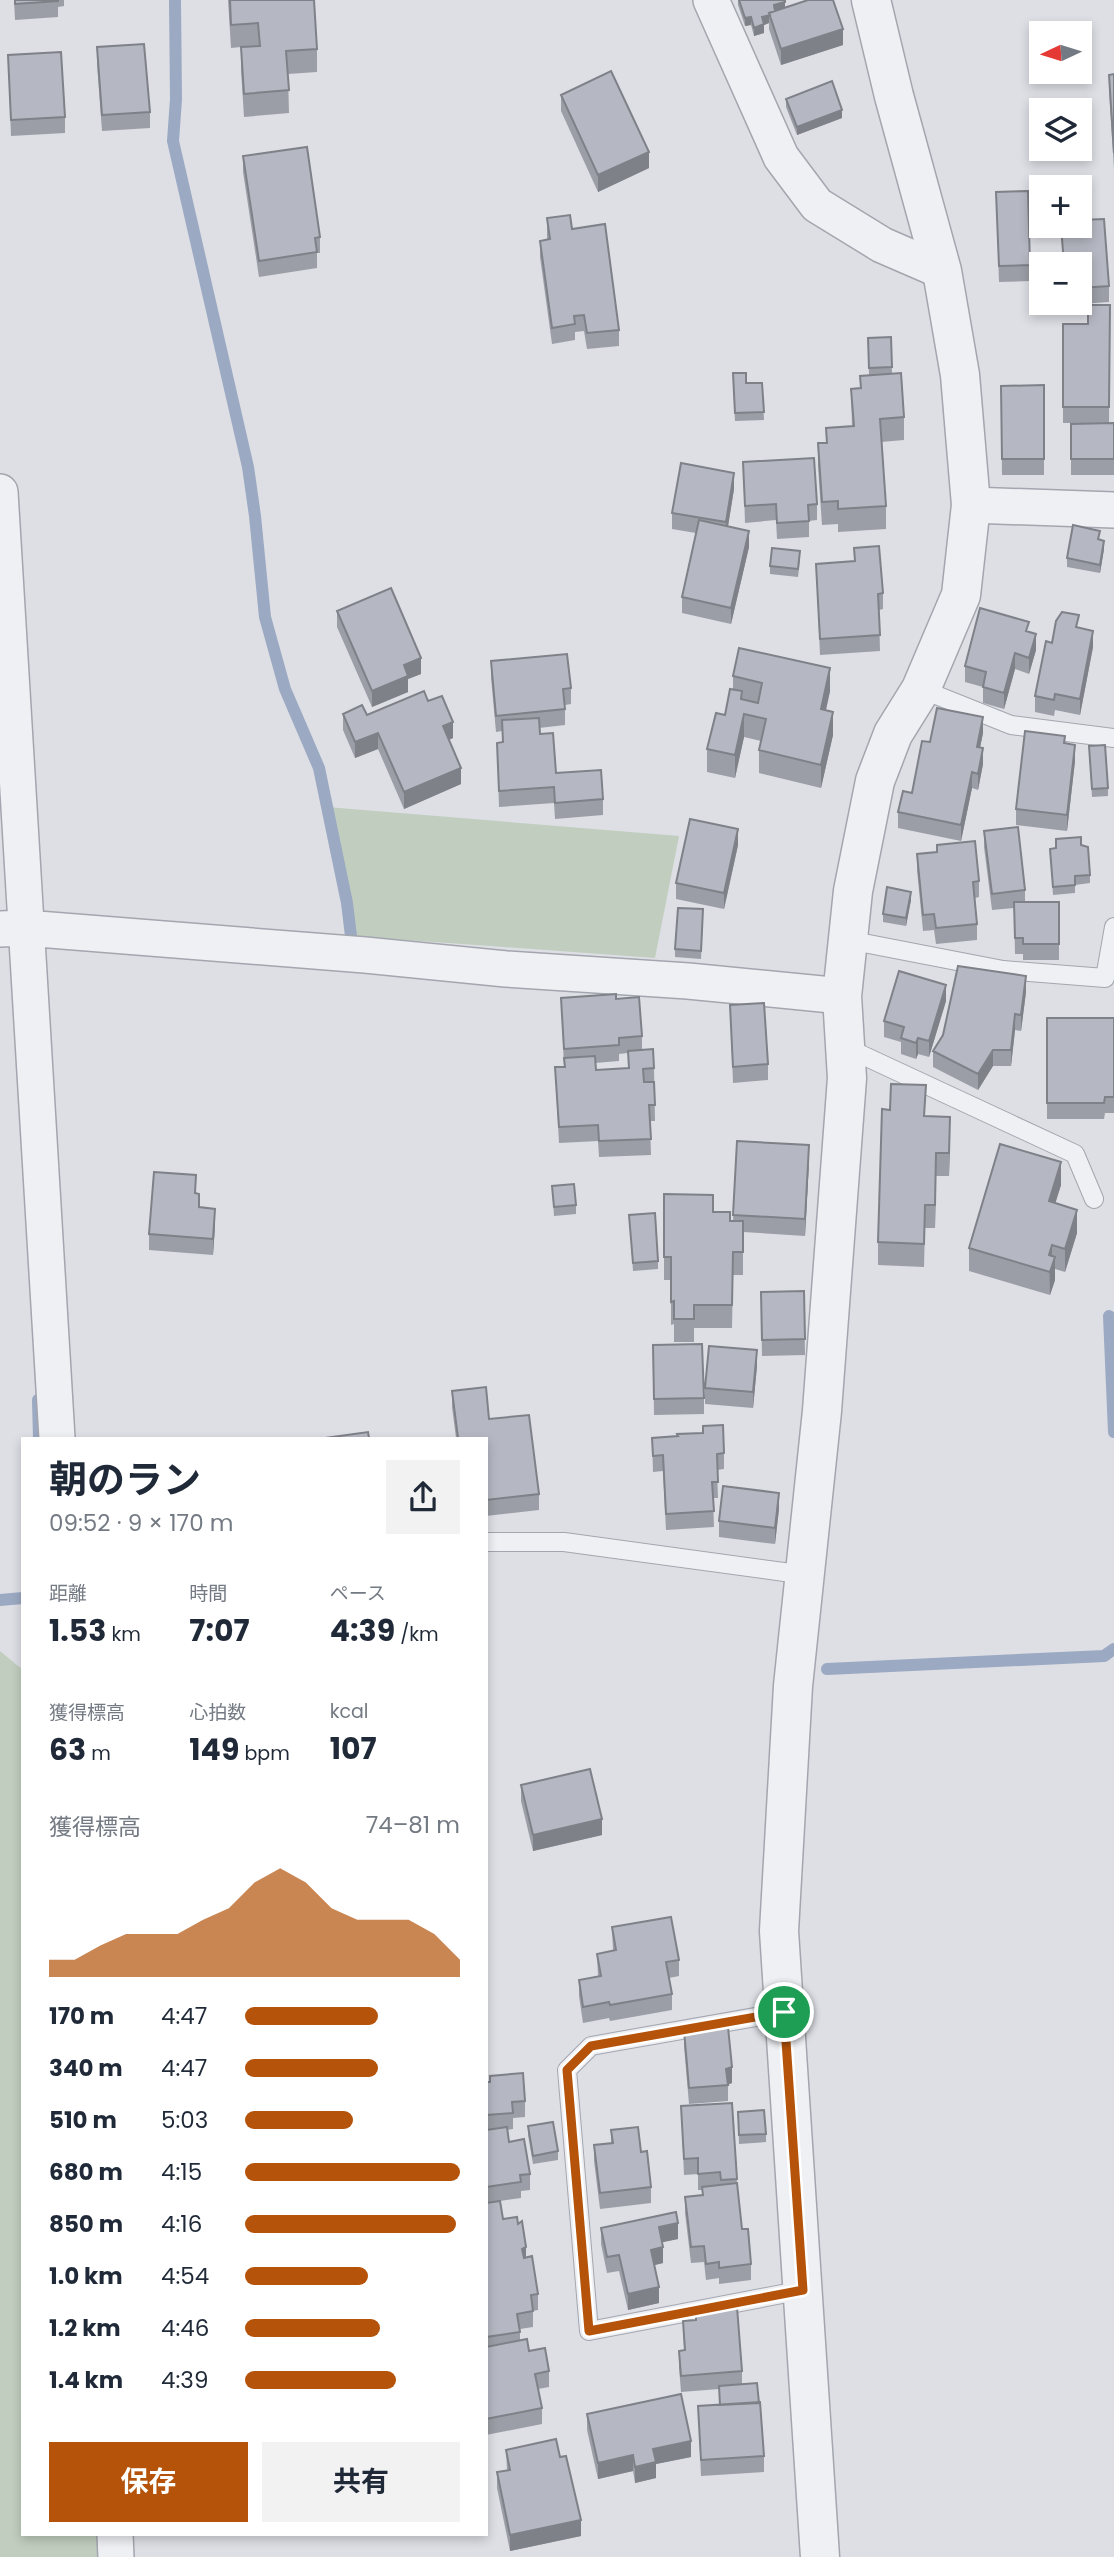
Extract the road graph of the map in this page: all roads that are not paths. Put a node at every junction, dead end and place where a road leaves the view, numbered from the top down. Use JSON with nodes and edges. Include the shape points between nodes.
{"nodes":[{"id":1,"x":711,"y":0,"type":"edge"},
{"id":2,"x":872,"y":0,"type":"edge"},
{"id":3,"x":942,"y":271,"type":"junction"},
{"id":4,"x":0,"y":492,"type":"edge"},
{"id":5,"x":971,"y":505,"type":"junction"},
{"id":6,"x":1114,"y":510,"type":"edge"},
{"id":7,"x":921,"y":690,"type":"junction"},
{"id":8,"x":1114,"y":738,"type":"edge"},
{"id":9,"x":1114,"y":927,"type":"edge"},
{"id":10,"x":12,"y":929,"type":"edge"},
{"id":11,"x":848,"y":940,"type":"junction"},
{"id":12,"x":842,"y":996,"type":"junction"},
{"id":13,"x":845,"y":1047,"type":"junction"},
{"id":14,"x":1094,"y":1199,"type":"dead end"},
{"id":15,"x":57,"y":1437,"type":"edge"},
{"id":16,"x":488,"y":1542,"type":"edge"},
{"id":17,"x":806,"y":1575,"type":"junction"},
{"id":18,"x":784,"y":2012,"type":"junction"},
{"id":19,"x":803,"y":2290,"type":"junction"},
{"id":20,"x":115,"y":2536,"type":"edge"},
{"id":21,"x":116,"y":2557,"type":"edge"},
{"id":22,"x":820,"y":2557,"type":"edge"}],
"edges":[{"from":1,"to":3,"type":"street","via":[[781,156],[817,205],[882,245]]},
{"from":2,"to":3,"type":"street"},
{"from":3,"to":5,"type":"street","via":[[960,375]]},
{"from":4,"to":10,"type":"street"},
{"from":5,"to":6,"type":"street"},
{"from":5,"to":7,"type":"street","via":[[961,595]]},
{"from":7,"to":8,"type":"lane","via":[[1011,726]]},
{"from":7,"to":11,"type":"street","via":[[893,734],[875,781],[862,836]]},
{"from":9,"to":11,"type":"lane","via":[[1105,978],[1003,970]]},
{"from":10,"to":12,"type":"street"},
{"from":10,"to":15,"type":"street"},
{"from":11,"to":12,"type":"street"},
{"from":12,"to":13,"type":"street"},
{"from":13,"to":14,"type":"lane","via":[[1075,1154]]},
{"from":13,"to":17,"type":"street","via":[[847,1078]]},
{"from":16,"to":17,"type":"lane","via":[[564,1542]]},
{"from":17,"to":18,"type":"street","via":[[793,1686],[779,1931]]},
{"from":18,"to":19,"type":"street"},
{"from":18,"to":19,"type":"lane","via":[[591,2046],[567,2070],[589,2331]]},
{"from":19,"to":22,"type":"street"},
{"from":20,"to":21,"type":"street"}]}
